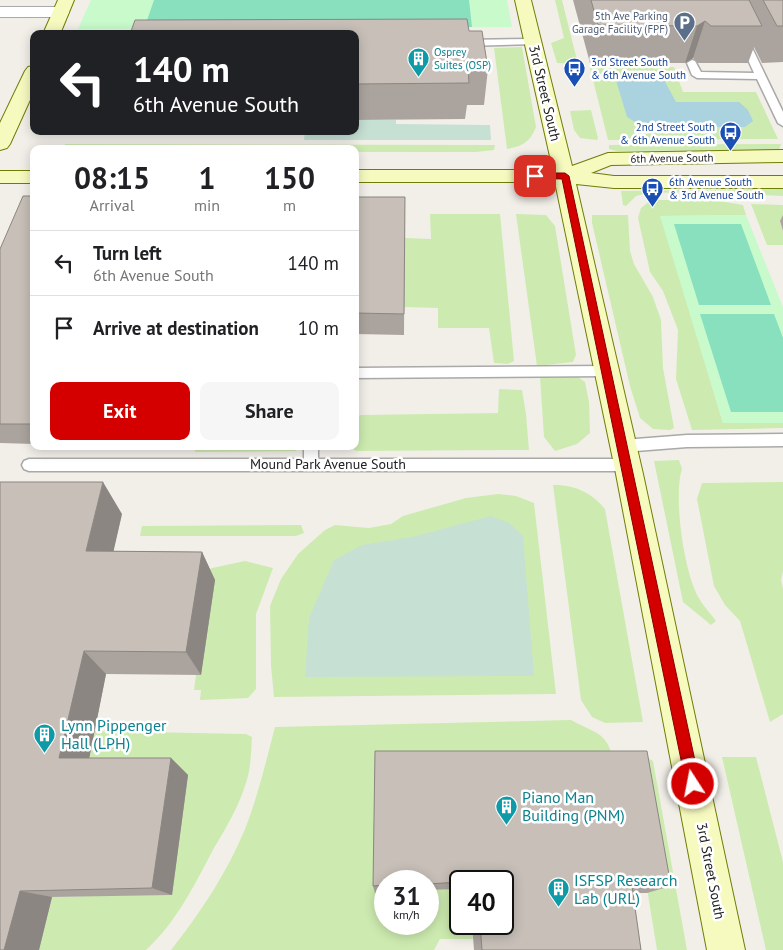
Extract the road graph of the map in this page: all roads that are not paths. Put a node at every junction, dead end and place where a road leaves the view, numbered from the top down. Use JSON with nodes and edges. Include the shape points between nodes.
{"nodes":[{"id":1,"x":523,"y":0,"type":"edge"},
{"id":2,"x":725,"y":0,"type":"edge"},
{"id":3,"x":64,"y":6,"type":"edge"},
{"id":4,"x":0,"y":12,"type":"edge"},
{"id":5,"x":53,"y":30,"type":"edge"},
{"id":6,"x":533,"y":42,"type":"junction"},
{"id":7,"x":458,"y":43,"type":"edge"},
{"id":8,"x":692,"y":63,"type":"dead end"},
{"id":9,"x":761,"y":76,"type":"junction"},
{"id":10,"x":30,"y":79,"type":"edge"},
{"id":11,"x":783,"y":123,"type":"edge"},
{"id":12,"x":0,"y":144,"type":"edge"},
{"id":13,"x":783,"y":156,"type":"edge"},
{"id":14,"x":359,"y":176,"type":"edge"},
{"id":15,"x":565,"y":176,"type":"junction"},
{"id":16,"x":0,"y":177,"type":"edge"},
{"id":17,"x":30,"y":177,"type":"edge"},
{"id":18,"x":783,"y":182,"type":"edge"},
{"id":19,"x":607,"y":372,"type":"junction"},
{"id":20,"x":359,"y":373,"type":"edge"},
{"id":21,"x":783,"y":440,"type":"edge"},
{"id":22,"x":311,"y":450,"type":"edge"},
{"id":23,"x":624,"y":455,"type":"junction"},
{"id":24,"x":311,"y":464,"type":"junction"},
{"id":25,"x":28,"y":465,"type":"dead end"},
{"id":26,"x":726,"y":950,"type":"edge"}],
"edges":[{"from":1,"to":6,"type":"street","name":"3rd Street South"},
{"from":2,"to":9,"type":"lane"},
{"from":3,"to":4,"type":"street"},
{"from":3,"to":5,"type":"street"},
{"from":6,"to":7,"type":"lane"},
{"from":6,"to":15,"type":"street","name":"3rd Street South"},
{"from":8,"to":9,"type":"lane","via":[[697,75]]},
{"from":9,"to":11,"type":"lane"},
{"from":10,"to":12,"type":"street"},
{"from":13,"to":15,"type":"street","name":"6th Avenue South","via":[[608,159]]},
{"from":14,"to":15,"type":"street","name":"6th Avenue South"},
{"from":15,"to":18,"type":"street","name":"6th Avenue South","via":[[614,182]]},
{"from":15,"to":19,"type":"street","name":"3rd Street South"},
{"from":16,"to":17,"type":"street"},
{"from":19,"to":20,"type":"lane"},
{"from":19,"to":23,"type":"street","name":"3rd Street South"},
{"from":21,"to":23,"type":"lane","name":"Mound Park Avenue South","via":[[687,441]]},
{"from":22,"to":24,"type":"lane"},
{"from":23,"to":24,"type":"lane","name":"Mound Park Avenue South"},
{"from":23,"to":26,"type":"street","name":"3rd Street South"},
{"from":24,"to":25,"type":"lane","name":"Mound Park Avenue South"}]}
